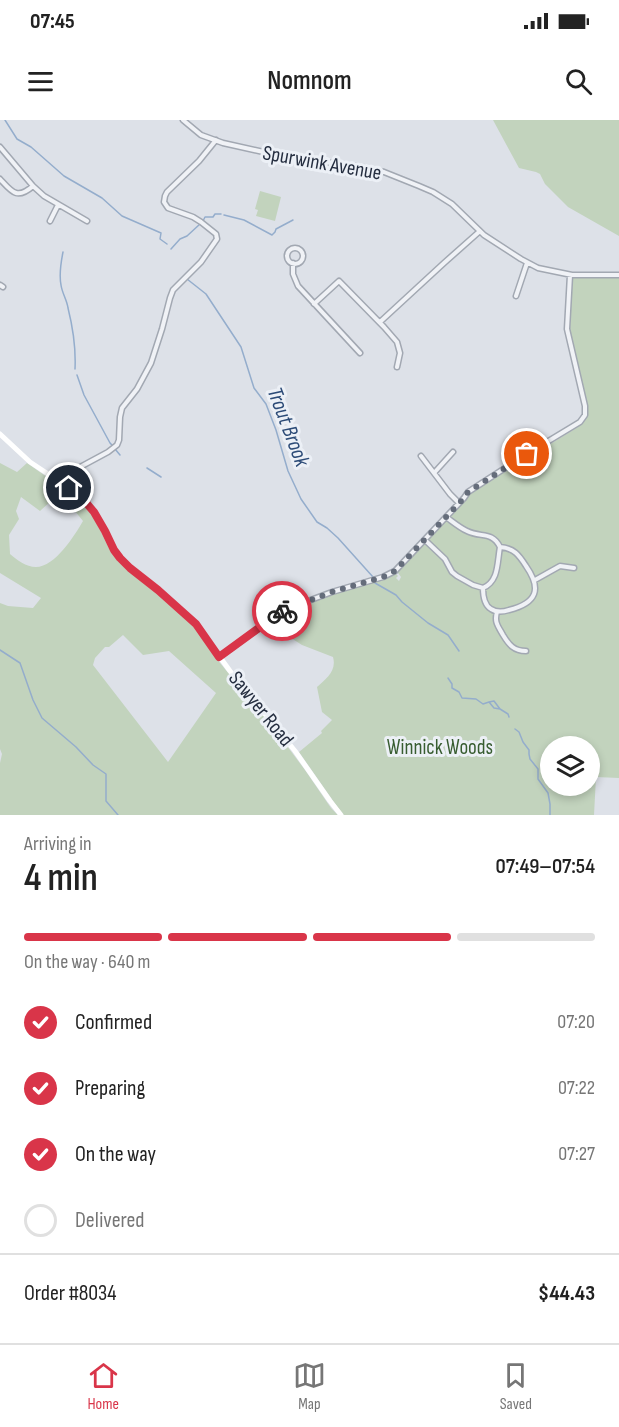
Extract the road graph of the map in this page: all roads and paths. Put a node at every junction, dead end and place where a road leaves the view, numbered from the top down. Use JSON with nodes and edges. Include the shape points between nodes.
{"nodes":[{"id":1,"x":183,"y":120,"type":"edge"},
{"id":2,"x":216,"y":140,"type":"junction"},
{"id":3,"x":0,"y":147,"type":"edge"},
{"id":4,"x":2,"y":153,"type":"edge"},
{"id":5,"x":0,"y":179,"type":"edge"},
{"id":6,"x":33,"y":186,"type":"junction"},
{"id":7,"x":58,"y":205,"type":"junction"},
{"id":8,"x":50,"y":221,"type":"dead end"},
{"id":9,"x":87,"y":221,"type":"dead end"},
{"id":10,"x":480,"y":231,"type":"junction"},
{"id":11,"x":527,"y":262,"type":"junction"},
{"id":12,"x":293,"y":263,"type":"junction"},
{"id":13,"x":570,"y":275,"type":"junction"},
{"id":14,"x":619,"y":275,"type":"edge"},
{"id":15,"x":516,"y":296,"type":"dead end"},
{"id":16,"x":314,"y":304,"type":"junction"},
{"id":17,"x":380,"y":322,"type":"junction"},
{"id":18,"x":360,"y":353,"type":"dead end"},
{"id":19,"x":397,"y":367,"type":"dead end"},
{"id":20,"x":0,"y":434,"type":"edge"},
{"id":21,"x":453,"y":452,"type":"dead end"},
{"id":22,"x":421,"y":456,"type":"dead end"},
{"id":23,"x":434,"y":473,"type":"junction"},
{"id":24,"x":60,"y":481,"type":"junction"},
{"id":25,"x":459,"y":503,"type":"junction"},
{"id":26,"x":446,"y":518,"type":"junction"},
{"id":27,"x":425,"y":540,"type":"junction"},
{"id":28,"x":501,"y":547,"type":"junction"},
{"id":29,"x":574,"y":567,"type":"dead end"},
{"id":30,"x":535,"y":580,"type":"junction"},
{"id":31,"x":483,"y":588,"type":"junction"},
{"id":32,"x":497,"y":612,"type":"junction"},
{"id":33,"x":526,"y":651,"type":"dead end"},
{"id":34,"x":219,"y":657,"type":"junction"},
{"id":35,"x":341,"y":815,"type":"edge"}],
"edges":[{"from":1,"to":2,"type":"street","name":"Spurwink Avenue","via":[[201,135]]},
{"from":2,"to":10,"type":"street","name":"Spurwink Avenue","via":[[278,155],[384,172],[443,198]]},
{"from":2,"to":24,"type":"street","via":[[167,192],[164,202],[168,208],[201,222],[217,239],[173,290],[151,363],[122,408],[117,445]]},
{"from":3,"to":4,"type":"street"},
{"from":4,"to":6,"type":"street"},
{"from":5,"to":6,"type":"street","via":[[18,194]]},
{"from":6,"to":7,"type":"street"},
{"from":7,"to":8,"type":"street"},
{"from":7,"to":9,"type":"street"},
{"from":10,"to":11,"type":"street","name":"Spurwink Avenue"},
{"from":10,"to":17,"type":"street"},
{"from":11,"to":13,"type":"street","name":"Spurwink Avenue"},
{"from":11,"to":15,"type":"street"},
{"from":12,"to":12,"type":"street","via":[[303,257],[299,249],[288,252]]},
{"from":12,"to":16,"type":"street","via":[[293,277]]},
{"from":13,"to":14,"type":"street","name":"Spurwink Avenue"},
{"from":13,"to":25,"type":"street","via":[[567,329],[584,405],[583,417],[575,426],[468,492]]},
{"from":16,"to":17,"type":"street","via":[[339,281]]},
{"from":16,"to":18,"type":"street"},
{"from":17,"to":19,"type":"street","via":[[398,345]]},
{"from":20,"to":24,"type":"street","name":"Sawyer Road","via":[[30,462]]},
{"from":21,"to":23,"type":"street"},
{"from":22,"to":23,"type":"street"},
{"from":23,"to":25,"type":"street"},
{"from":24,"to":34,"type":"street","name":"Sawyer Road","via":[[94,512],[124,563],[196,624]]},
{"from":25,"to":26,"type":"street"},
{"from":26,"to":27,"type":"street"},
{"from":26,"to":28,"type":"street","via":[[467,531],[495,539]]},
{"from":27,"to":31,"type":"street","via":[[445,559],[452,572]]},
{"from":27,"to":34,"type":"street","via":[[395,571],[284,610]]},
{"from":28,"to":30,"type":"street","via":[[519,555]]},
{"from":28,"to":31,"type":"street","via":[[496,575]]},
{"from":29,"to":30,"type":"street","via":[[560,566]]},
{"from":30,"to":32,"type":"street","via":[[527,604]]},
{"from":31,"to":32,"type":"street","via":[[486,604]]},
{"from":32,"to":33,"type":"street","via":[[495,622],[508,644]]},
{"from":34,"to":35,"type":"street","name":"Sawyer Road"}]}
